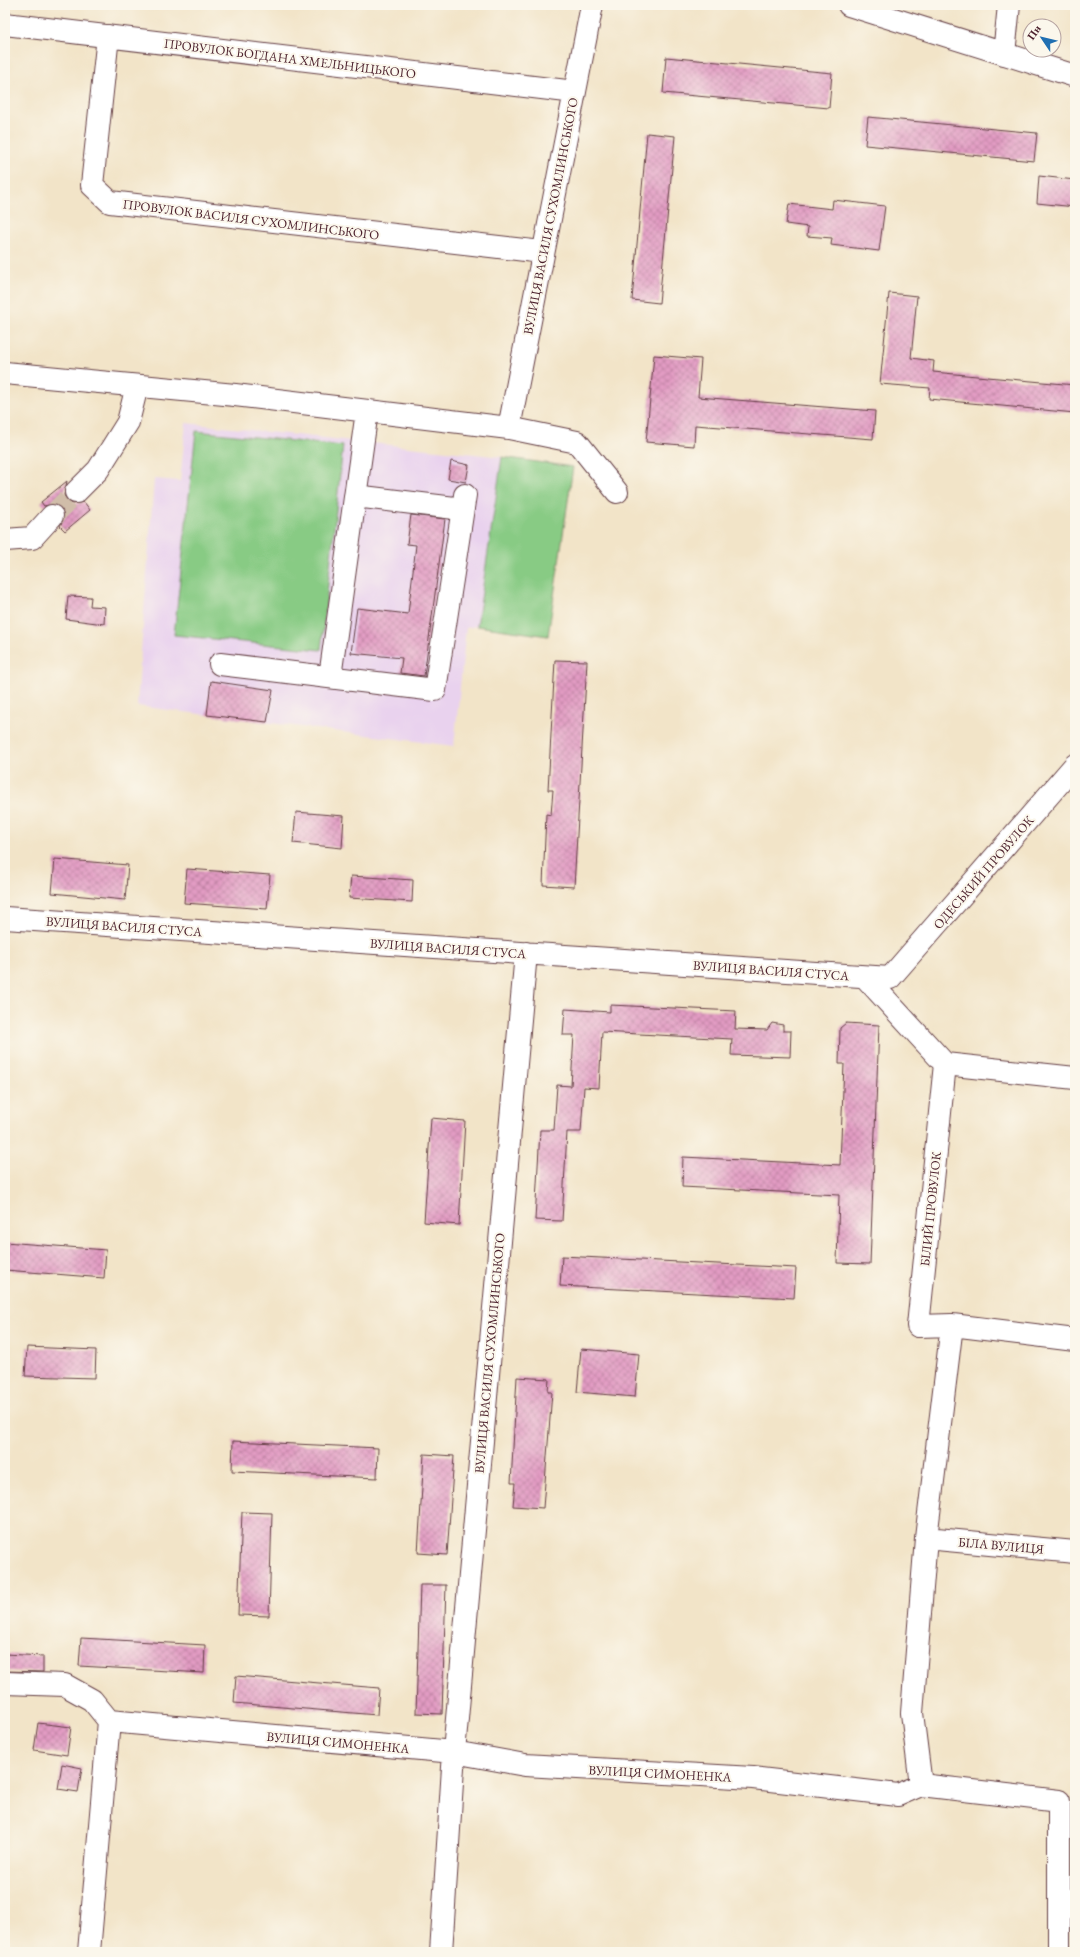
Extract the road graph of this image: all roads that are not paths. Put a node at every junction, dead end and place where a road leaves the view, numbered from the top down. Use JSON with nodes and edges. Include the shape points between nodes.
{"nodes":[{"id":1,"x":592,"y":5,"type":"edge"},
{"id":2,"x":849,"y":5,"type":"edge"},
{"id":3,"x":1009,"y":5,"type":"edge"},
{"id":4,"x":5,"y":24,"type":"edge"},
{"id":5,"x":108,"y":36,"type":"junction"},
{"id":6,"x":1004,"y":54,"type":"junction"},
{"id":7,"x":1075,"y":76,"type":"edge"},
{"id":8,"x":575,"y":92,"type":"junction"},
{"id":9,"x":542,"y":252,"type":"junction"},
{"id":10,"x":5,"y":373,"type":"edge"},
{"id":11,"x":137,"y":386,"type":"junction"},
{"id":12,"x":367,"y":411,"type":"junction"},
{"id":13,"x":508,"y":428,"type":"junction"},
{"id":14,"x":76,"y":492,"type":"tunnel mouth"},
{"id":15,"x":617,"y":492,"type":"dead end"},
{"id":16,"x":355,"y":496,"type":"junction"},
{"id":17,"x":52,"y":516,"type":"tunnel mouth"},
{"id":18,"x":5,"y":540,"type":"edge"},
{"id":19,"x":220,"y":664,"type":"dead end"},
{"id":20,"x":330,"y":677,"type":"junction"},
{"id":21,"x":1075,"y":765,"type":"edge"},
{"id":22,"x":5,"y":918,"type":"edge"},
{"id":23,"x":526,"y":953,"type":"junction"},
{"id":24,"x":865,"y":977,"type":"junction"},
{"id":25,"x":890,"y":978,"type":"joint"},
{"id":26,"x":945,"y":1064,"type":"junction"},
{"id":27,"x":1075,"y":1078,"type":"edge"},
{"id":28,"x":952,"y":1325,"type":"junction"},
{"id":29,"x":1075,"y":1340,"type":"edge"},
{"id":30,"x":926,"y":1538,"type":"junction"},
{"id":31,"x":1075,"y":1552,"type":"edge"},
{"id":32,"x":5,"y":1683,"type":"edge"},
{"id":33,"x":109,"y":1721,"type":"junction"},
{"id":34,"x":454,"y":1752,"type":"junction"},
{"id":35,"x":921,"y":1785,"type":"junction"},
{"id":36,"x":89,"y":1952,"type":"edge"},
{"id":37,"x":441,"y":1952,"type":"edge"},
{"id":38,"x":1059,"y":1952,"type":"edge"}],
"edges":[{"from":1,"to":8,"type":"street","name":"ВУЛИЦЯ ВАСИЛЯ СУХОМЛИНСЬКОГО"},
{"from":2,"to":6,"type":"street"},
{"from":3,"to":6,"type":"street"},
{"from":4,"to":5,"type":"street","name":"ПРОВУЛОК БОГДАНА ХМЕЛЬНИЦЬКОГО"},
{"from":5,"to":8,"type":"street","name":"ПРОВУЛОК БОГДАНА ХМЕЛЬНИЦЬКОГО"},
{"from":5,"to":9,"type":"street","name":"ПРОВУЛОК ВАСИЛЯ СУХОМЛИНСЬКОГО","via":[[92,185],[110,202]]},
{"from":6,"to":7,"type":"street"},
{"from":8,"to":9,"type":"street","name":"ВУЛИЦЯ ВАСИЛЯ СУХОМЛИНСЬКОГО"},
{"from":9,"to":13,"type":"street","name":"ВУЛИЦЯ ВАСИЛЯ СУХОМЛИНСЬКОГО"},
{"from":10,"to":11,"type":"street"},
{"from":11,"to":12,"type":"street"},
{"from":11,"to":14,"type":"street","via":[[128,422],[98,470]]},
{"from":12,"to":13,"type":"street"},
{"from":12,"to":16,"type":"street"},
{"from":13,"to":15,"type":"street","via":[[577,442]]},
{"from":16,"to":20,"type":"street"},
{"from":16,"to":20,"type":"street","via":[[464,502],[435,690]]},
{"from":17,"to":18,"type":"street","via":[[32,538]]},
{"from":19,"to":20,"type":"street"},
{"from":21,"to":25,"type":"street","name":"ОДЕСЬКИЙ ПРОВУЛОК"},
{"from":22,"to":23,"type":"street","name":"ВУЛИЦЯ ВАСИЛЯ СТУСА"},
{"from":23,"to":24,"type":"street","name":"ВУЛИЦЯ ВАСИЛЯ СТУСА"},
{"from":23,"to":34,"type":"street","name":"ВУЛИЦЯ ВАСИЛЯ СУХОМЛИНСЬКОГО"},
{"from":24,"to":25,"type":"street","name":"ВУЛИЦЯ ВАСИЛЯ СТУСА"},
{"from":24,"to":26,"type":"street"},
{"from":26,"to":27,"type":"street"},
{"from":26,"to":28,"type":"street","name":"БІЛИЙ ПРОВУЛОК","via":[[918,1326]]},
{"from":28,"to":29,"type":"street","name":"БІЛИЙ ПРОВУЛОК"},
{"from":28,"to":30,"type":"street"},
{"from":30,"to":31,"type":"street","name":"БІЛА ВУЛИЦЯ"},
{"from":30,"to":35,"type":"street","via":[[912,1713]]},
{"from":32,"to":33,"type":"street","via":[[65,1685],[92,1700]]},
{"from":33,"to":34,"type":"street","name":"ВУЛИЦЯ СИМОНЕНКА"},
{"from":33,"to":36,"type":"street"},
{"from":34,"to":35,"type":"street","name":"ВУЛИЦЯ СИМОНЕНКА","via":[[525,1765],[753,1778],[898,1795]]},
{"from":34,"to":37,"type":"street","name":"ВУЛИЦЯ ВАСИЛЯ СУХОМЛИНСЬКОГО"},
{"from":35,"to":38,"type":"street","via":[[1059,1801]]}]}
